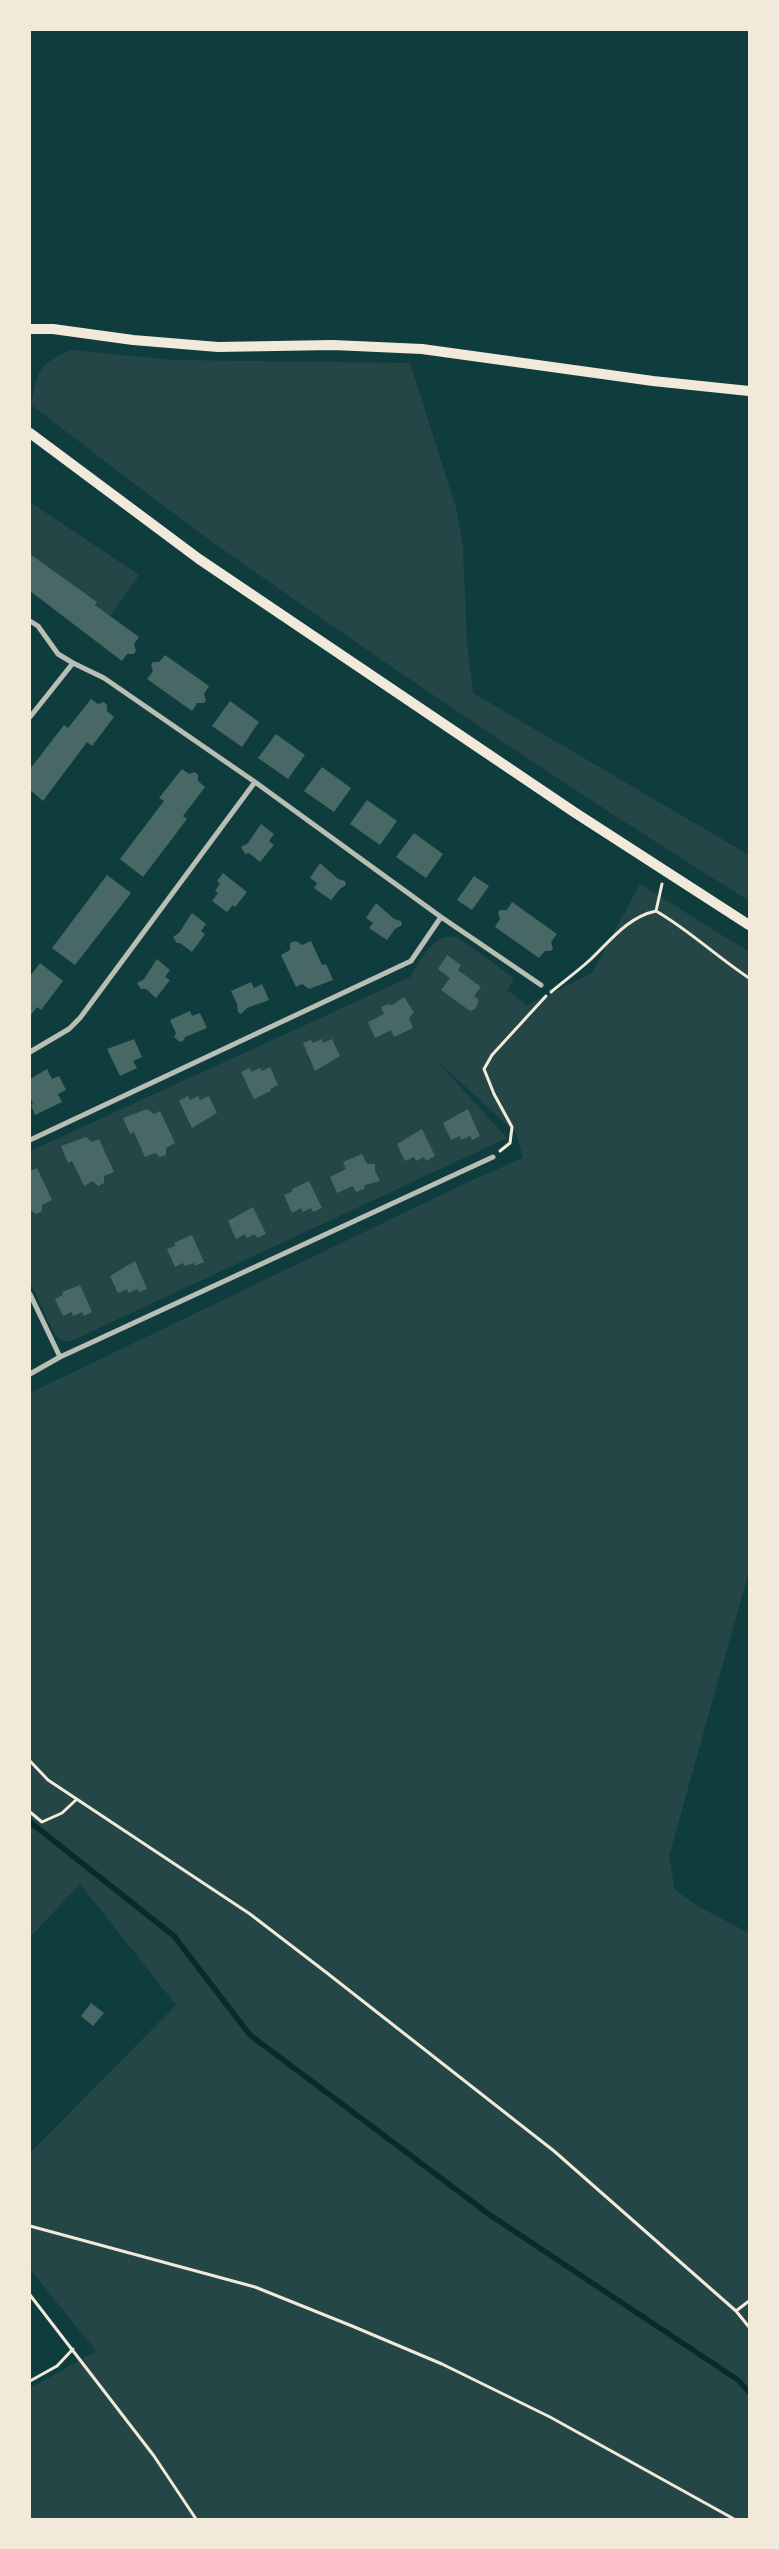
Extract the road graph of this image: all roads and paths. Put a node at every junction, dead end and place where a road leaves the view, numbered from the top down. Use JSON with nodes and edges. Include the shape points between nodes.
{"nodes":[{"id":1,"x":30,"y":329,"type":"edge"},
{"id":2,"x":749,"y":391,"type":"edge"},
{"id":3,"x":30,"y":433,"type":"edge"},
{"id":4,"x":30,"y":621,"type":"edge"},
{"id":5,"x":72,"y":664,"type":"junction"},
{"id":6,"x":30,"y":717,"type":"edge"},
{"id":7,"x":255,"y":782,"type":"junction"},
{"id":8,"x":665,"y":871,"type":"junction"},
{"id":9,"x":656,"y":911,"type":"junction"},
{"id":10,"x":441,"y":917,"type":"junction"},
{"id":11,"x":749,"y":925,"type":"edge"},
{"id":12,"x":749,"y":978,"type":"edge"},
{"id":13,"x":541,"y":985,"type":"dead end"},
{"id":14,"x":30,"y":1052,"type":"edge"},
{"id":15,"x":30,"y":1140,"type":"edge"},
{"id":16,"x":493,"y":1157,"type":"joint"},
{"id":17,"x":30,"y":1294,"type":"edge"},
{"id":18,"x":60,"y":1358,"type":"junction"},
{"id":19,"x":30,"y":1374,"type":"edge"},
{"id":20,"x":30,"y":1761,"type":"edge"},
{"id":21,"x":77,"y":1799,"type":"junction"},
{"id":22,"x":30,"y":1812,"type":"edge"},
{"id":23,"x":30,"y":2226,"type":"edge"},
{"id":24,"x":30,"y":2295,"type":"edge"},
{"id":25,"x":749,"y":2301,"type":"edge"},
{"id":26,"x":736,"y":2311,"type":"junction"},
{"id":27,"x":749,"y":2328,"type":"edge"},
{"id":28,"x":72,"y":2349,"type":"junction"},
{"id":29,"x":30,"y":2381,"type":"edge"},
{"id":30,"x":196,"y":2519,"type":"edge"},
{"id":31,"x":734,"y":2519,"type":"edge"}],
"edges":[{"from":1,"to":2,"type":"main road","via":[[192,346],[422,348],[653,381]]},
{"from":3,"to":8,"type":"main road","via":[[199,558]]},
{"from":4,"to":5,"type":"street","via":[[38,626],[58,654]]},
{"from":5,"to":6,"type":"street"},
{"from":5,"to":7,"type":"street","via":[[104,678]]},
{"from":7,"to":10,"type":"street"},
{"from":7,"to":14,"type":"street","via":[[80,1018],[69,1029]]},
{"from":8,"to":9,"type":"path"},
{"from":8,"to":11,"type":"main road"},
{"from":9,"to":12,"type":"path"},
{"from":9,"to":16,"type":"path","via":[[648,912],[622,927],[526,1016],[486,1062],[486,1076],[513,1132],[510,1143]]},
{"from":10,"to":13,"type":"street"},
{"from":10,"to":15,"type":"street","via":[[411,961]]},
{"from":16,"to":18,"type":"street"},
{"from":17,"to":18,"type":"street"},
{"from":18,"to":19,"type":"street"},
{"from":20,"to":21,"type":"path","via":[[48,1780]]},
{"from":21,"to":22,"type":"path","via":[[62,1813],[42,1822]]},
{"from":21,"to":26,"type":"path","via":[[250,1914],[327,1973],[554,2151]]},
{"from":23,"to":31,"type":"path","via":[[255,2288],[352,2326],[442,2364],[550,2417]]},
{"from":24,"to":28,"type":"path"},
{"from":25,"to":26,"type":"path"},
{"from":26,"to":27,"type":"path"},
{"from":28,"to":29,"type":"path","via":[[57,2366]]},
{"from":28,"to":30,"type":"path","via":[[154,2456]]}]}
